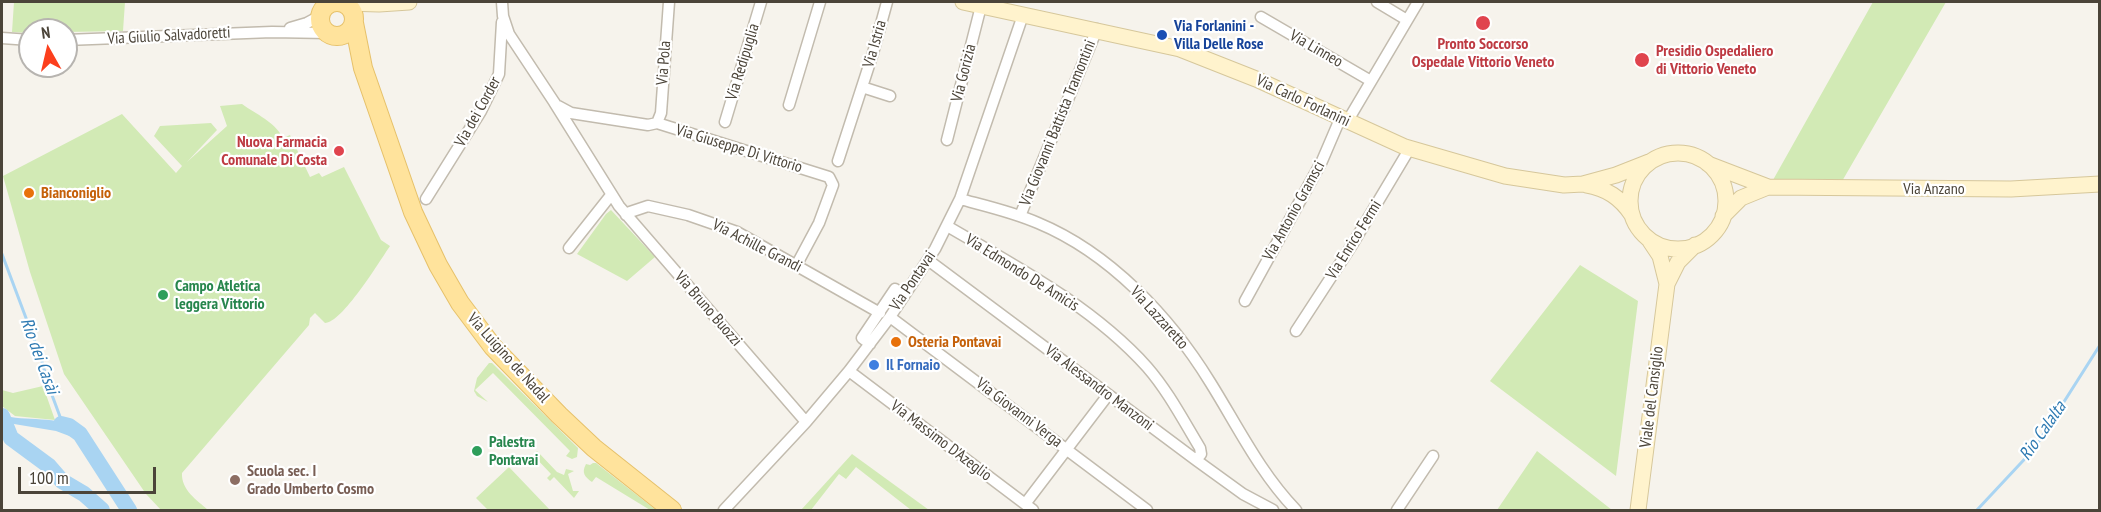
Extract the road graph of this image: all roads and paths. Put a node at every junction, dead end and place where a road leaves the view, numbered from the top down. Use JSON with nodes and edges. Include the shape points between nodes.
{"nodes":[{"id":1,"x":341,"y":2,"type":"edge"},
{"id":2,"x":409,"y":2,"type":"edge"},
{"id":3,"x":502,"y":2,"type":"edge"},
{"id":4,"x":669,"y":2,"type":"edge"},
{"id":5,"x":761,"y":2,"type":"edge"},
{"id":6,"x":820,"y":2,"type":"edge"},
{"id":7,"x":887,"y":2,"type":"edge"},
{"id":8,"x":963,"y":2,"type":"edge"},
{"id":9,"x":1377,"y":2,"type":"edge"},
{"id":10,"x":1418,"y":2,"type":"edge"},
{"id":11,"x":379,"y":4,"type":"junction"},
{"id":12,"x":981,"y":6,"type":"junction"},
{"id":13,"x":1023,"y":15,"type":"junction"},
{"id":14,"x":503,"y":16,"type":"junction"},
{"id":15,"x":1261,"y":17,"type":"dead end"},
{"id":16,"x":323,"y":20,"type":"edge"},
{"id":17,"x":1407,"y":20,"type":"junction"},
{"id":18,"x":354,"y":22,"type":"junction"},
{"id":19,"x":1096,"y":29,"type":"junction"},
{"id":20,"x":272,"y":32,"type":"junction"},
{"id":21,"x":2,"y":38,"type":"edge"},
{"id":22,"x":18,"y":39,"type":"edge"},
{"id":23,"x":78,"y":40,"type":"edge"},
{"id":24,"x":517,"y":46,"type":"junction"},
{"id":25,"x":501,"y":58,"type":"junction"},
{"id":26,"x":363,"y":68,"type":"junction"},
{"id":27,"x":1371,"y":81,"type":"junction"},
{"id":28,"x":862,"y":87,"type":"junction"},
{"id":29,"x":890,"y":96,"type":"dead end"},
{"id":30,"x":554,"y":102,"type":"junction"},
{"id":31,"x":789,"y":105,"type":"dead end"},
{"id":32,"x":588,"y":116,"type":"junction"},
{"id":33,"x":1344,"y":121,"type":"junction"},
{"id":34,"x":725,"y":122,"type":"dead end"},
{"id":35,"x":657,"y":123,"type":"junction"},
{"id":36,"x":574,"y":134,"type":"junction"},
{"id":37,"x":947,"y":140,"type":"dead end"},
{"id":38,"x":1410,"y":148,"type":"junction"},
{"id":39,"x":838,"y":161,"type":"dead end"},
{"id":40,"x":1649,"y":162,"type":"junction"},
{"id":41,"x":1708,"y":164,"type":"junction"},
{"id":42,"x":1583,"y":184,"type":"junction"},
{"id":43,"x":2100,"y":184,"type":"edge"},
{"id":44,"x":1768,"y":187,"type":"junction"},
{"id":45,"x":611,"y":195,"type":"junction"},
{"id":46,"x":426,"y":199,"type":"dead end"},
{"id":47,"x":960,"y":199,"type":"junction"},
{"id":48,"x":626,"y":215,"type":"junction"},
{"id":49,"x":1632,"y":215,"type":"junction"},
{"id":50,"x":1020,"y":216,"type":"junction"},
{"id":51,"x":1723,"y":216,"type":"junction"},
{"id":52,"x":947,"y":226,"type":"junction"},
{"id":53,"x":1648,"y":238,"type":"junction"},
{"id":54,"x":1695,"y":245,"type":"junction"},
{"id":55,"x":569,"y":248,"type":"dead end"},
{"id":56,"x":928,"y":260,"type":"junction"},
{"id":57,"x":796,"y":266,"type":"junction"},
{"id":58,"x":1667,"y":284,"type":"junction"},
{"id":59,"x":1245,"y":301,"type":"dead end"},
{"id":60,"x":885,"y":315,"type":"junction"},
{"id":61,"x":1296,"y":331,"type":"dead end"},
{"id":62,"x":849,"y":371,"type":"junction"},
{"id":63,"x":1107,"y":395,"type":"junction"},
{"id":64,"x":806,"y":422,"type":"junction"},
{"id":65,"x":1066,"y":449,"type":"junction"},
{"id":66,"x":1433,"y":456,"type":"dead end"},
{"id":67,"x":1196,"y":460,"type":"junction"},
{"id":68,"x":727,"y":507,"type":"edge"},
{"id":69,"x":1029,"y":507,"type":"edge"},
{"id":70,"x":673,"y":509,"type":"edge"},
{"id":71,"x":718,"y":510,"type":"edge"},
{"id":72,"x":1147,"y":510,"type":"edge"},
{"id":73,"x":1273,"y":510,"type":"edge"},
{"id":74,"x":1296,"y":510,"type":"edge"},
{"id":75,"x":1397,"y":510,"type":"edge"},
{"id":76,"x":1638,"y":510,"type":"edge"}],
"edges":[{"from":1,"to":11,"type":"main road"},
{"from":1,"to":16,"type":"main road","via":[[326,6]]},
{"from":1,"to":18,"type":"main road","via":[[352,10]]},
{"from":2,"to":11,"type":"main road"},
{"from":3,"to":14,"type":"street","name":"Via Bruno Buozzi"},
{"from":4,"to":35,"type":"street","name":"Via Pola"},
{"from":5,"to":34,"type":"street","name":"Via Redipuglia"},
{"from":6,"to":31,"type":"street"},
{"from":7,"to":28,"type":"street","name":"Via Istria"},
{"from":8,"to":12,"type":"main road","name":"Via Carlo Forlanini"},
{"from":9,"to":17,"type":"street"},
{"from":10,"to":17,"type":"street","name":"Via Antonio Gramsci"},
{"from":11,"to":18,"type":"main road","via":[[362,12]]},
{"from":12,"to":13,"type":"main road","name":"Via Carlo Forlanini"},
{"from":12,"to":37,"type":"street","name":"Via Gorizia"},
{"from":13,"to":19,"type":"main road","name":"Via Carlo Forlanini"},
{"from":13,"to":47,"type":"street","name":"Via Pontavai"},
{"from":14,"to":24,"type":"street","name":"Via Bruno Buozzi"},
{"from":14,"to":25,"type":"street","name":"Via dei Corder"},
{"from":15,"to":27,"type":"street","name":"Via Linneo"},
{"from":16,"to":18,"type":"main road","via":[[344,34]]},
{"from":16,"to":20,"type":"street","name":"Via Giulio Salvadoretti"},
{"from":16,"to":20,"type":"street","name":"Via Giulio Salvadoretti"},
{"from":16,"to":26,"type":"main road","name":"Via Luigino de Nadal"},
{"from":17,"to":27,"type":"street","name":"Via Antonio Gramsci"},
{"from":18,"to":26,"type":"main road","name":"Via Luigino de Nadal"},
{"from":19,"to":33,"type":"main road","name":"Via Carlo Forlanini","via":[[1199,55]]},
{"from":19,"to":50,"type":"street","name":"Via Giovanni Battista Tramontini"},
{"from":20,"to":23,"type":"street","name":"Via Giulio Salvadoretti"},
{"from":21,"to":22,"type":"street"},
{"from":24,"to":25,"type":"street","via":[[505,48]]},
{"from":24,"to":30,"type":"street","name":"Via Bruno Buozzi"},
{"from":25,"to":46,"type":"street","name":"Via dei Corder","via":[[499,74],[482,111]]},
{"from":26,"to":70,"type":"main road","name":"Via Luigino de Nadal","via":[[416,221],[469,316],[497,351],[571,427]]},
{"from":27,"to":33,"type":"street","name":"Via Antonio Gramsci"},
{"from":28,"to":29,"type":"street","name":"Via Istria"},
{"from":28,"to":39,"type":"street","name":"Via Istria"},
{"from":30,"to":32,"type":"street","name":"Via Giuseppe Di Vittorio","via":[[567,112]]},
{"from":30,"to":36,"type":"street","name":"Via Bruno Buozzi"},
{"from":32,"to":35,"type":"street","name":"Via Giuseppe Di Vittorio"},
{"from":32,"to":36,"type":"street","via":[[576,120]]},
{"from":33,"to":38,"type":"main road","name":"Via Carlo Forlanini"},
{"from":33,"to":59,"type":"street","name":"Via Antonio Gramsci"},
{"from":35,"to":57,"type":"street","name":"Via Giuseppe Di Vittorio","via":[[832,179],[833,188],[824,213]]},
{"from":36,"to":45,"type":"street","name":"Via Bruno Buozzi"},
{"from":38,"to":42,"type":"main road","name":"Via Carlo Forlanini","via":[[1505,176]]},
{"from":38,"to":61,"type":"street","name":"Via Enrico Fermi"},
{"from":40,"to":41,"type":"main road","via":[[1676,153],[1689,154]]},
{"from":40,"to":42,"type":"main road","name":"Via Carlo Forlanini"},
{"from":40,"to":49,"type":"main road","via":[[1634,181]]},
{"from":41,"to":44,"type":"main road","name":"Via Anzano"},
{"from":41,"to":51,"type":"main road","via":[[1725,193]]},
{"from":42,"to":49,"type":"main road","name":"Via Carlo Forlanini","via":[[1612,193]]},
{"from":43,"to":44,"type":"main road","name":"Via Anzano","via":[[2011,189]]},
{"from":44,"to":51,"type":"main road","name":"Via Anzano","via":[[1741,198]]},
{"from":45,"to":48,"type":"street","name":"Via Bruno Buozzi"},
{"from":45,"to":55,"type":"street"},
{"from":47,"to":50,"type":"street","name":"Via Lazzaretto"},
{"from":47,"to":52,"type":"street","name":"Via Pontavai"},
{"from":48,"to":57,"type":"street","name":"Via Achille Grandi","via":[[648,206],[688,215],[737,232]]},
{"from":48,"to":64,"type":"street","name":"Via Bruno Buozzi"},
{"from":49,"to":53,"type":"main road"},
{"from":50,"to":74,"type":"street","name":"Via Lazzaretto","via":[[1090,252],[1145,300],[1195,359],[1268,476]]},
{"from":51,"to":54,"type":"main road","via":[[1712,234]]},
{"from":52,"to":56,"type":"street","name":"Via Pontavai"},
{"from":52,"to":67,"type":"street","name":"Via Edmondo De Amicis","via":[[1056,291],[1131,352],[1161,386],[1200,448]]},
{"from":53,"to":54,"type":"main road","via":[[1671,248]]},
{"from":53,"to":58,"type":"main road","name":"Viale del Cansiglio","via":[[1660,256]]},
{"from":54,"to":58,"type":"main road","name":"Viale del Cansiglio","via":[[1678,262]]},
{"from":56,"to":60,"type":"street","name":"Via Pontavai","via":[[904,296]]},
{"from":56,"to":63,"type":"street","name":"Via Alessandro Manzoni"},
{"from":57,"to":60,"type":"street","name":"Via Achille Grandi"},
{"from":58,"to":76,"type":"main road","name":"Viale del Cansiglio"},
{"from":60,"to":62,"type":"street","name":"Via Pontavai","via":[[870,344]]},
{"from":60,"to":65,"type":"street","name":"Via Giovanni Verga"},
{"from":62,"to":64,"type":"street","name":"Via Pontavai"},
{"from":62,"to":69,"type":"street","name":"Via Massimo D'Azeglio"},
{"from":63,"to":65,"type":"street"},
{"from":63,"to":67,"type":"street","name":"Via Alessandro Manzoni"},
{"from":64,"to":68,"type":"street","name":"Via Pontavai"},
{"from":65,"to":69,"type":"street"},
{"from":65,"to":72,"type":"street","name":"Via Giovanni Verga"},
{"from":66,"to":75,"type":"street"},
{"from":67,"to":73,"type":"street","name":"Via Alessandro Manzoni"},
{"from":68,"to":71,"type":"street","name":"Via Pontavai"}]}
